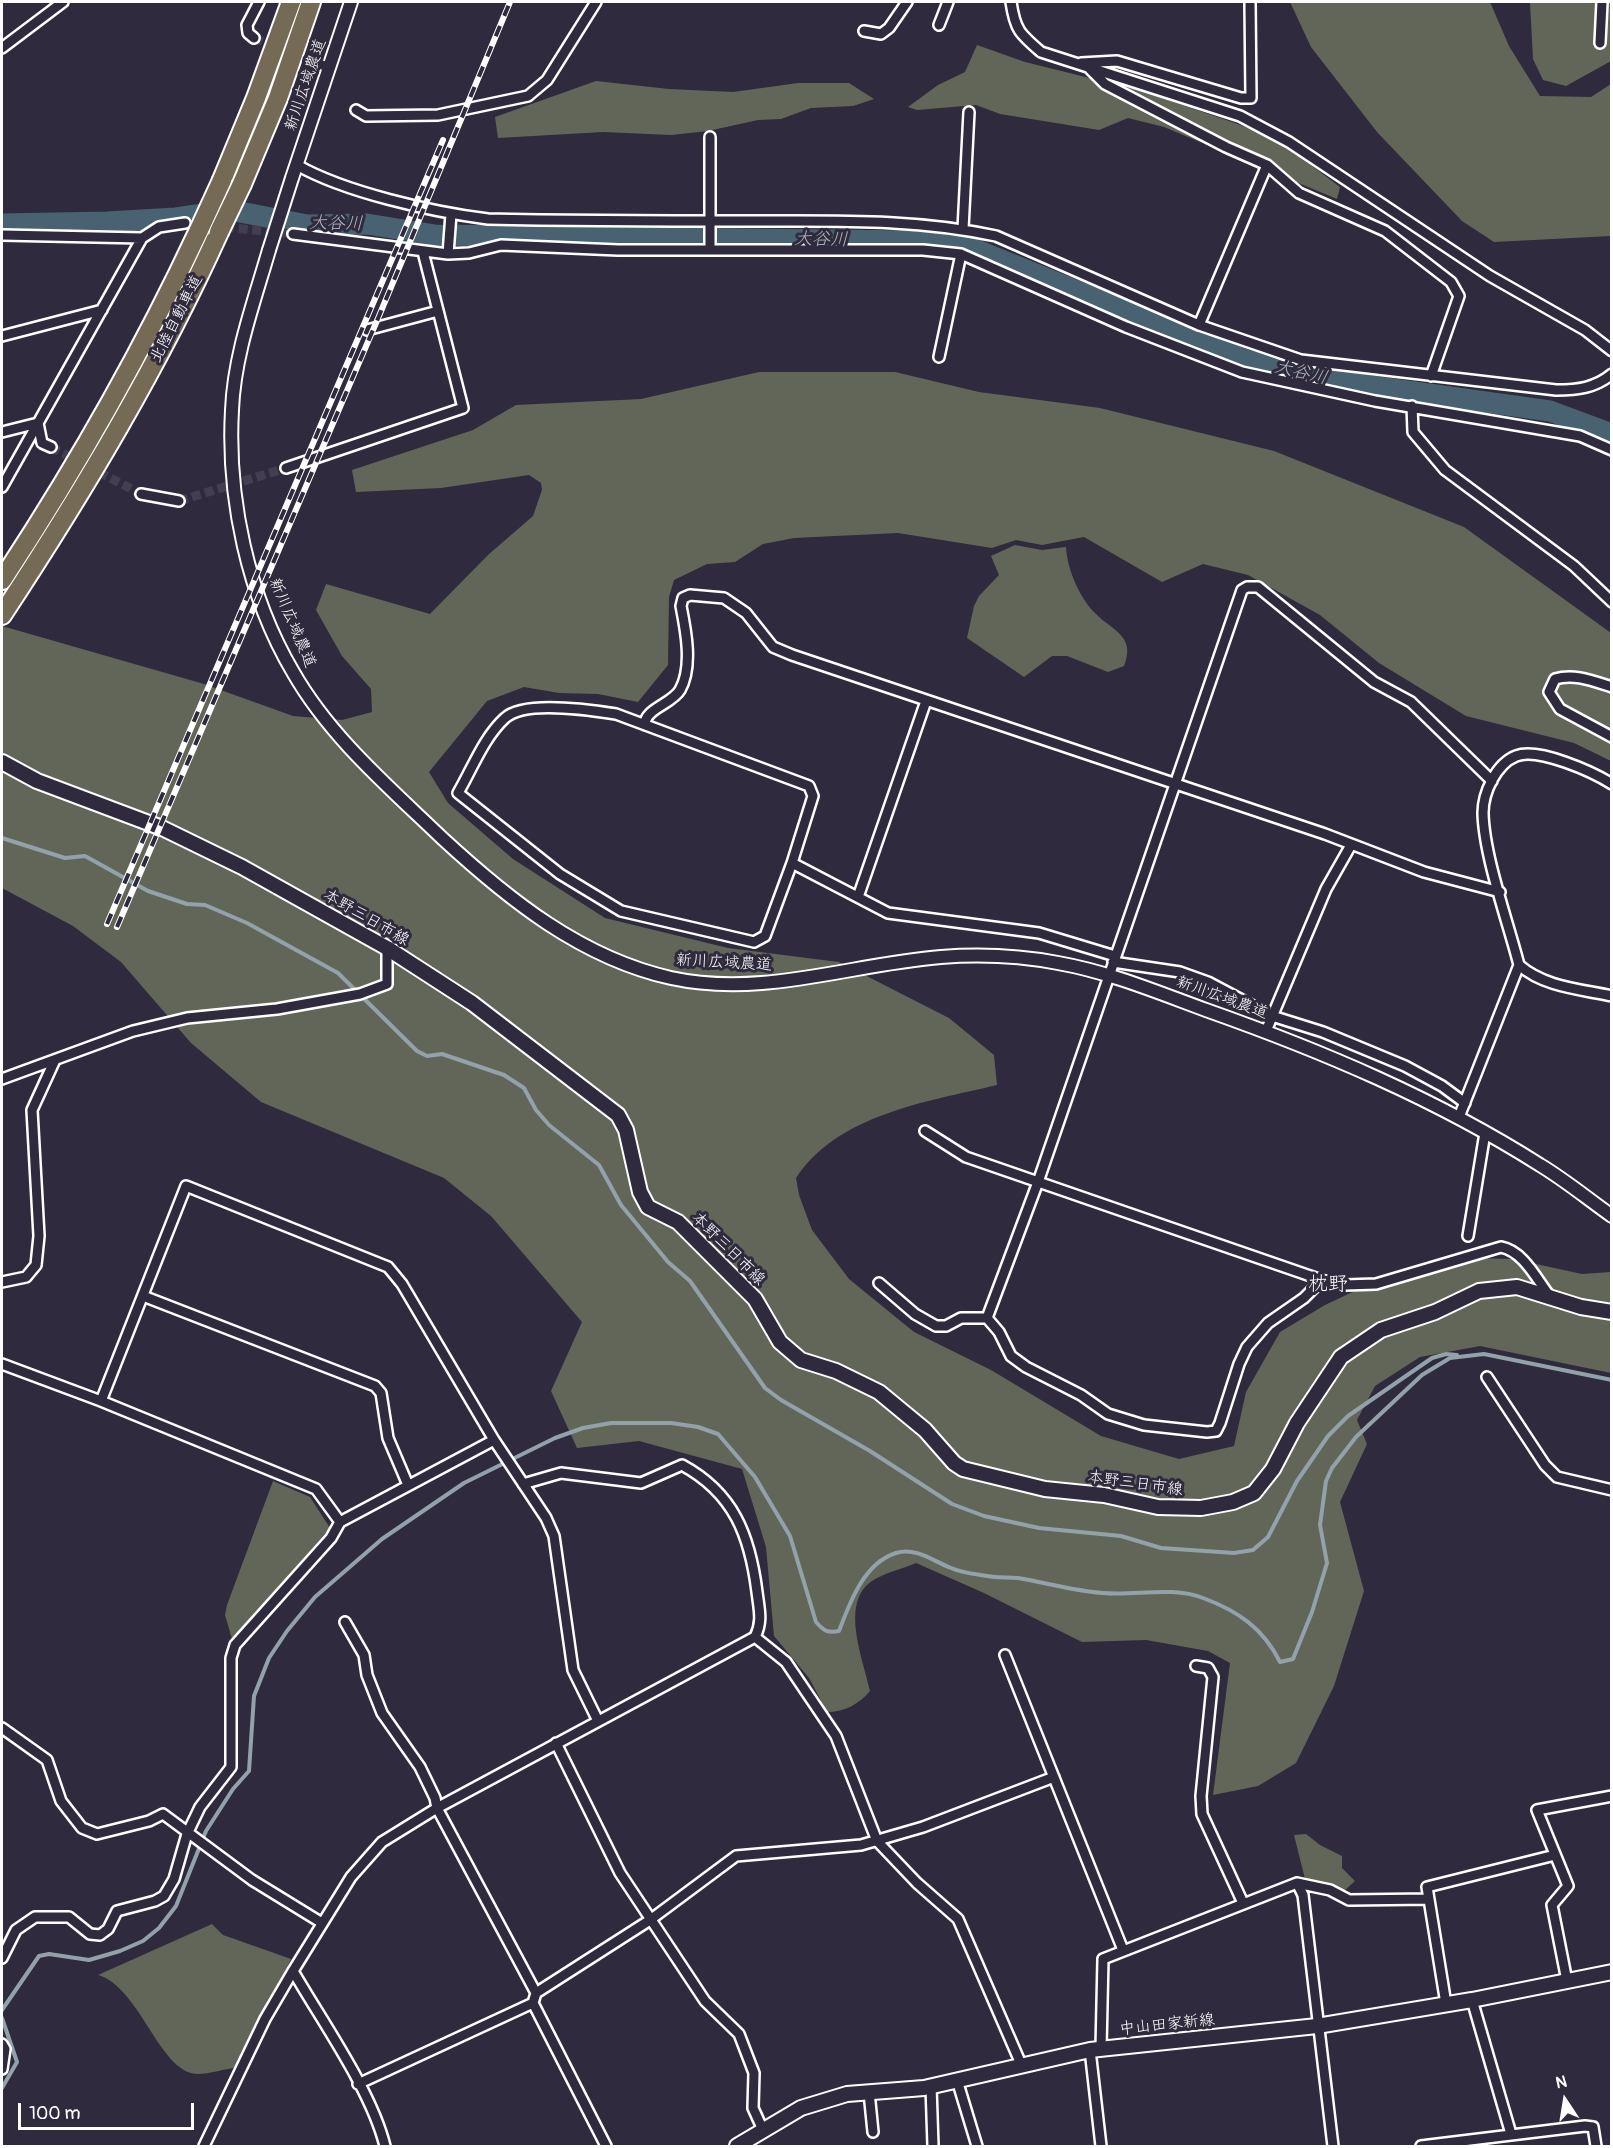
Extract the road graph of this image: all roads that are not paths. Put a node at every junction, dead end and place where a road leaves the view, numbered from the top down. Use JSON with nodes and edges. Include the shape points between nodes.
{"nodes":[{"id":1,"x":63,"y":2,"type":"edge"},
{"id":2,"x":259,"y":2,"type":"edge"},
{"id":3,"x":291,"y":2,"type":"edge"},
{"id":4,"x":311,"y":2,"type":"edge"},
{"id":5,"x":351,"y":2,"type":"edge"},
{"id":6,"x":596,"y":2,"type":"edge"},
{"id":7,"x":907,"y":2,"type":"edge"},
{"id":8,"x":948,"y":2,"type":"edge"},
{"id":9,"x":1011,"y":2,"type":"edge"},
{"id":10,"x":1250,"y":2,"type":"edge"},
{"id":11,"x":1602,"y":2,"type":"edge"},
{"id":12,"x":939,"y":25,"type":"dead end"},
{"id":13,"x":864,"y":31,"type":"dead end"},
{"id":14,"x":254,"y":38,"type":"dead end"},
{"id":15,"x":1600,"y":43,"type":"dead end"},
{"id":16,"x":2,"y":48,"type":"edge"},
{"id":17,"x":311,"y":60,"type":"tunnel mouth"},
{"id":18,"x":1076,"y":64,"type":"junction"},
{"id":19,"x":329,"y":68,"type":"junction"},
{"id":20,"x":1089,"y":68,"type":"junction"},
{"id":21,"x":356,"y":110,"type":"dead end"},
{"id":22,"x":969,"y":112,"type":"dead end"},
{"id":23,"x":710,"y":137,"type":"dead end"},
{"id":24,"x":297,"y":165,"type":"junction"},
{"id":25,"x":1267,"y":165,"type":"junction"},
{"id":26,"x":451,"y":214,"type":"junction"},
{"id":27,"x":710,"y":221,"type":"junction"},
{"id":28,"x":192,"y":227,"type":"junction"},
{"id":29,"x":963,"y":229,"type":"junction"},
{"id":30,"x":293,"y":234,"type":"tunnel mouth"},
{"id":31,"x":2,"y":235,"type":"edge"},
{"id":32,"x":142,"y":238,"type":"junction"},
{"id":33,"x":710,"y":249,"type":"junction"},
{"id":34,"x":423,"y":252,"type":"junction"},
{"id":35,"x":448,"y":254,"type":"junction"},
{"id":36,"x":961,"y":254,"type":"junction"},
{"id":37,"x":102,"y":310,"type":"junction"},
{"id":38,"x":438,"y":311,"type":"junction"},
{"id":39,"x":1199,"y":326,"type":"junction"},
{"id":40,"x":367,"y":330,"type":"dead end"},
{"id":41,"x":2,"y":336,"type":"edge"},
{"id":42,"x":1611,"y":351,"type":"edge"},
{"id":43,"x":939,"y":357,"type":"dead end"},
{"id":44,"x":1611,"y":374,"type":"edge"},
{"id":45,"x":1431,"y":376,"type":"junction"},
{"id":46,"x":1412,"y":406,"type":"junction"},
{"id":47,"x":38,"y":423,"type":"junction"},
{"id":48,"x":2,"y":432,"type":"edge"},
{"id":49,"x":51,"y":447,"type":"tunnel mouth"},
{"id":50,"x":1611,"y":450,"type":"edge"},
{"id":51,"x":286,"y":468,"type":"tunnel mouth"},
{"id":52,"x":2,"y":487,"type":"edge"},
{"id":53,"x":141,"y":494,"type":"tunnel mouth"},
{"id":54,"x":179,"y":501,"type":"tunnel mouth"},
{"id":55,"x":2,"y":580,"type":"edge"},
{"id":56,"x":1611,"y":602,"type":"edge"},
{"id":57,"x":2,"y":615,"type":"edge"},
{"id":58,"x":1611,"y":687,"type":"edge"},
{"id":59,"x":926,"y":701,"type":"junction"},
{"id":60,"x":645,"y":725,"type":"junction"},
{"id":61,"x":1611,"y":737,"type":"edge"},
{"id":62,"x":2,"y":762,"type":"edge"},
{"id":63,"x":1491,"y":781,"type":"junction"},
{"id":64,"x":1611,"y":784,"type":"edge"},
{"id":65,"x":1175,"y":785,"type":"junction"},
{"id":66,"x":1351,"y":845,"type":"junction"},
{"id":67,"x":792,"y":863,"type":"junction"},
{"id":68,"x":1500,"y":892,"type":"junction"},
{"id":69,"x":858,"y":897,"type":"junction"},
{"id":70,"x":387,"y":948,"type":"junction"},
{"id":71,"x":1114,"y":959,"type":"junction"},
{"id":72,"x":1519,"y":965,"type":"junction"},
{"id":73,"x":1108,"y":975,"type":"junction"},
{"id":74,"x":1611,"y":996,"type":"edge"},
{"id":75,"x":1272,"y":1016,"type":"junction"},
{"id":76,"x":1266,"y":1031,"type":"junction"},
{"id":77,"x":54,"y":1062,"type":"junction"},
{"id":78,"x":2,"y":1079,"type":"edge"},
{"id":79,"x":1465,"y":1103,"type":"junction"},
{"id":80,"x":1459,"y":1117,"type":"junction"},
{"id":81,"x":925,"y":1131,"type":"dead end"},
{"id":82,"x":1485,"y":1132,"type":"junction"},
{"id":83,"x":1038,"y":1182,"type":"junction"},
{"id":84,"x":1611,"y":1216,"type":"edge"},
{"id":85,"x":1468,"y":1236,"type":"dead end"},
{"id":86,"x":1322,"y":1280,"type":"junction"},
{"id":87,"x":2,"y":1282,"type":"edge"},
{"id":88,"x":879,"y":1283,"type":"dead end"},
{"id":89,"x":1549,"y":1295,"type":"junction"},
{"id":90,"x":143,"y":1296,"type":"junction"},
{"id":91,"x":1611,"y":1312,"type":"edge"},
{"id":92,"x":987,"y":1318,"type":"junction"},
{"id":93,"x":2,"y":1364,"type":"edge"},
{"id":94,"x":1487,"y":1377,"type":"dead end"},
{"id":95,"x":101,"y":1401,"type":"junction"},
{"id":96,"x":494,"y":1440,"type":"junction"},
{"id":97,"x":522,"y":1484,"type":"junction"},
{"id":98,"x":408,"y":1485,"type":"junction"},
{"id":99,"x":1611,"y":1490,"type":"edge"},
{"id":100,"x":340,"y":1522,"type":"junction"},
{"id":101,"x":345,"y":1622,"type":"dead end"},
{"id":102,"x":756,"y":1637,"type":"junction"},
{"id":103,"x":1005,"y":1655,"type":"dead end"},
{"id":104,"x":1196,"y":1666,"type":"dead end"},
{"id":105,"x":598,"y":1721,"type":"junction"},
{"id":106,"x":2,"y":1728,"type":"edge"},
{"id":107,"x":556,"y":1743,"type":"junction"},
{"id":108,"x":1054,"y":1777,"type":"junction"},
{"id":109,"x":1611,"y":1796,"type":"edge"},
{"id":110,"x":437,"y":1808,"type":"junction"},
{"id":111,"x":188,"y":1834,"type":"junction"},
{"id":112,"x":877,"y":1841,"type":"junction"},
{"id":113,"x":1555,"y":1855,"type":"junction"},
{"id":114,"x":1297,"y":1883,"type":"junction"},
{"id":115,"x":1429,"y":1899,"type":"junction"},
{"id":116,"x":1243,"y":1903,"type":"junction"},
{"id":117,"x":650,"y":1920,"type":"junction"},
{"id":118,"x":322,"y":1923,"type":"junction"},
{"id":119,"x":1123,"y":1950,"type":"junction"},
{"id":120,"x":2,"y":1958,"type":"edge"},
{"id":121,"x":293,"y":1971,"type":"junction"},
{"id":122,"x":1611,"y":1971,"type":"edge"},
{"id":123,"x":1567,"y":1981,"type":"junction"},
{"id":124,"x":534,"y":1998,"type":"junction"},
{"id":125,"x":1472,"y":2000,"type":"junction"},
{"id":126,"x":1446,"y":2004,"type":"junction"},
{"id":127,"x":1317,"y":2026,"type":"junction"},
{"id":128,"x":2,"y":2044,"type":"edge"},
{"id":129,"x":1096,"y":2049,"type":"junction"},
{"id":130,"x":1021,"y":2064,"type":"junction"},
{"id":131,"x":2,"y":2069,"type":"edge"},
{"id":132,"x":957,"y":2080,"type":"junction"},
{"id":133,"x":358,"y":2084,"type":"junction"},
{"id":134,"x":931,"y":2086,"type":"junction"},
{"id":135,"x":869,"y":2092,"type":"junction"},
{"id":136,"x":763,"y":2130,"type":"junction"},
{"id":137,"x":873,"y":2132,"type":"dead end"},
{"id":138,"x":1511,"y":2134,"type":"junction"},
{"id":139,"x":204,"y":2146,"type":"edge"},
{"id":140,"x":385,"y":2146,"type":"edge"},
{"id":141,"x":606,"y":2146,"type":"edge"},
{"id":142,"x":737,"y":2146,"type":"edge"},
{"id":143,"x":933,"y":2146,"type":"edge"},
{"id":144,"x":977,"y":2146,"type":"edge"},
{"id":145,"x":1101,"y":2146,"type":"edge"},
{"id":146,"x":1333,"y":2146,"type":"edge"},
{"id":147,"x":1421,"y":2146,"type":"edge"},
{"id":148,"x":1596,"y":2146,"type":"edge"}],
"edges":[{"from":1,"to":16,"type":"street"},
{"from":2,"to":14,"type":"street","via":[[247,24],[248,33]]},
{"from":3,"to":28,"type":"highway","name":"北陸自動車道","bridge":true,"via":[[222,180]]},
{"from":4,"to":57,"type":"highway","name":"北陸自動車道","bridge":true,"via":[[278,98],[242,184],[152,369],[103,458]]},
{"from":5,"to":19,"type":"street","name":"新川広域農道"},
{"from":6,"to":21,"type":"street","via":[[547,80],[528,96],[438,115],[366,116]]},
{"from":7,"to":13,"type":"street","via":[[881,34]]},
{"from":8,"to":12,"type":"street"},
{"from":9,"to":18,"type":"street","via":[[1014,25],[1022,36],[1041,52]]},
{"from":10,"to":18,"type":"street","via":[[1251,98],[1117,61]]},
{"from":11,"to":15,"type":"street"},
{"from":17,"to":19,"type":"street"},
{"from":18,"to":20,"type":"street"},
{"from":19,"to":24,"type":"street","name":"新川広域農道"},
{"from":20,"to":25,"type":"street","via":[[1105,84]]},
{"from":20,"to":42,"type":"street","via":[[1240,116],[1270,131],[1490,276],[1586,330]]},
{"from":22,"to":29,"type":"street"},
{"from":23,"to":27,"type":"street"},
{"from":24,"to":26,"type":"street","via":[[321,179]]},
{"from":24,"to":73,"type":"street","name":"新川広域農道","bridge":true,"via":[[240,352],[232,408],[232,465],[243,541],[264,609],[292,672],[371,771],[477,871],[549,927],[609,957],[672,978],[777,983],[941,957],[1055,962]]},
{"from":25,"to":39,"type":"street"},
{"from":25,"to":45,"type":"street","via":[[1299,193],[1385,231],[1451,282],[1459,296]]},
{"from":26,"to":27,"type":"street","via":[[488,219]]},
{"from":26,"to":35,"type":"street"},
{"from":27,"to":29,"type":"street","via":[[862,221]]},
{"from":27,"to":33,"type":"street"},
{"from":28,"to":32,"type":"street","via":[[159,227]]},
{"from":28,"to":55,"type":"highway","name":"北陸自動車道","via":[[134,362],[85,449]]},
{"from":29,"to":39,"type":"street","via":[[996,236]]},
{"from":30,"to":34,"type":"street"},
{"from":31,"to":32,"type":"street"},
{"from":32,"to":37,"type":"street"},
{"from":33,"to":35,"type":"street","via":[[501,245]]},
{"from":33,"to":36,"type":"street","via":[[923,249]]},
{"from":34,"to":35,"type":"street"},
{"from":34,"to":38,"type":"street"},
{"from":36,"to":43,"type":"street"},
{"from":36,"to":46,"type":"street","via":[[1126,327],[1242,372]]},
{"from":37,"to":41,"type":"street"},
{"from":37,"to":47,"type":"street"},
{"from":38,"to":40,"type":"street"},
{"from":38,"to":51,"type":"street","via":[[463,408]]},
{"from":39,"to":45,"type":"street","via":[[1301,360]]},
{"from":44,"to":45,"type":"street","via":[[1601,383],[1578,390]]},
{"from":46,"to":50,"type":"street","via":[[1580,436]]},
{"from":46,"to":56,"type":"street","via":[[1413,432],[1444,470],[1574,566]]},
{"from":47,"to":48,"type":"street"},
{"from":47,"to":49,"type":"street","via":[[42,443]]},
{"from":47,"to":52,"type":"street"},
{"from":53,"to":54,"type":"street"},
{"from":58,"to":61,"type":"street","via":[[1565,676],[1555,679],[1549,692],[1560,709]]},
{"from":59,"to":60,"type":"street","via":[[773,647],[747,613],[724,598],[690,595],[683,598],[681,606],[687,657],[680,689],[674,698],[650,713]]},
{"from":59,"to":65,"type":"street"},
{"from":59,"to":69,"type":"street"},
{"from":60,"to":67,"type":"street","via":[[808,786],[813,796]]},
{"from":60,"to":67,"type":"street","via":[[592,710],[527,708],[507,716],[490,735],[458,793],[560,874],[621,911],[754,942],[765,936]]},
{"from":62,"to":70,"type":"main road","name":"本野三日市線","via":[[37,781],[162,828],[242,867]]},
{"from":63,"to":64,"type":"street","via":[[1517,755],[1543,756],[1598,775]]},
{"from":63,"to":65,"type":"street","via":[[1411,702],[1374,682],[1258,587],[1247,587],[1242,590]]},
{"from":63,"to":68,"type":"street","via":[[1483,812]]},
{"from":65,"to":66,"type":"street"},
{"from":65,"to":71,"type":"street"},
{"from":66,"to":68,"type":"street","via":[[1474,888]]},
{"from":66,"to":75,"type":"street","via":[[1326,889]]},
{"from":67,"to":69,"type":"street"},
{"from":68,"to":72,"type":"street"},
{"from":69,"to":71,"type":"street","via":[[888,913],[1040,933]]},
{"from":70,"to":77,"type":"street","via":[[387,984],[360,994],[187,1018],[134,1031]]},
{"from":70,"to":89,"type":"main road","name":"本野三日市線","via":[[472,1003],[618,1115],[648,1207],[678,1222],[725,1268],[755,1299],[780,1341],[801,1360],[836,1371],[879,1392],[925,1430],[963,1469],[1045,1489],[1158,1507],[1201,1509],[1233,1502],[1254,1493],[1273,1469],[1297,1423],[1341,1357],[1381,1330],[1435,1312],[1479,1291],[1517,1287]]},
{"from":71,"to":73,"type":"street"},
{"from":71,"to":75,"type":"street","via":[[1180,972],[1208,982]]},
{"from":72,"to":74,"type":"street","via":[[1532,976]]},
{"from":72,"to":79,"type":"street"},
{"from":73,"to":76,"type":"street","name":"新川広域農道"},
{"from":73,"to":83,"type":"street"},
{"from":75,"to":76,"type":"street"},
{"from":75,"to":79,"type":"street","via":[[1368,1049],[1442,1086]]},
{"from":76,"to":80,"type":"street","name":"新川広域農道","via":[[1357,1068]]},
{"from":77,"to":78,"type":"street"},
{"from":77,"to":87,"type":"street","via":[[32,1110],[39,1236],[36,1265],[26,1277]]},
{"from":79,"to":80,"type":"street"},
{"from":80,"to":82,"type":"street","name":"新川広域農道"},
{"from":81,"to":83,"type":"street","via":[[966,1157]]},
{"from":82,"to":84,"type":"street","name":"新川広域農道","via":[[1544,1167]]},
{"from":82,"to":85,"type":"street"},
{"from":83,"to":86,"type":"street"},
{"from":83,"to":92,"type":"street"},
{"from":86,"to":89,"type":"street","via":[[1345,1285],[1376,1284],[1501,1247],[1521,1258]]},
{"from":86,"to":92,"type":"street","via":[[1269,1323],[1247,1347],[1216,1431],[1143,1425],[1108,1414],[1011,1356]]},
{"from":88,"to":92,"type":"street","via":[[915,1314],[936,1326],[946,1326],[960,1318]]},
{"from":89,"to":91,"type":"main road","name":"本野三日市線"},
{"from":90,"to":95,"type":"street"},
{"from":90,"to":96,"type":"street","via":[[186,1186],[317,1238],[388,1268],[402,1284]]},
{"from":90,"to":98,"type":"street","via":[[375,1386],[381,1393],[388,1438]]},
{"from":93,"to":95,"type":"street"},
{"from":94,"to":99,"type":"street","via":[[1545,1466],[1557,1477]]},
{"from":95,"to":100,"type":"street","via":[[316,1489]]},
{"from":96,"to":97,"type":"street"},
{"from":96,"to":98,"type":"street"},
{"from":97,"to":102,"type":"street","via":[[561,1473],[641,1484],[682,1464],[693,1471],[735,1512],[752,1554],[761,1624]]},
{"from":97,"to":105,"type":"street","via":[[554,1536],[573,1670]]},
{"from":98,"to":100,"type":"street"},
{"from":100,"to":111,"type":"street","via":[[331,1538],[235,1645],[231,1658],[231,1767],[200,1807]]},
{"from":101,"to":110,"type":"street","via":[[364,1655],[367,1675],[382,1713],[420,1767]]},
{"from":102,"to":105,"type":"street"},
{"from":102,"to":112,"type":"street","via":[[786,1662],[836,1736]]},
{"from":103,"to":108,"type":"street"},
{"from":104,"to":116,"type":"street","via":[[1208,1668],[1213,1677],[1202,1814]]},
{"from":105,"to":107,"type":"street"},
{"from":106,"to":111,"type":"street","via":[[47,1760],[61,1801],[82,1828],[97,1834],[163,1814]]},
{"from":107,"to":110,"type":"street"},
{"from":107,"to":117,"type":"street","via":[[620,1873]]},
{"from":108,"to":112,"type":"street"},
{"from":108,"to":119,"type":"street"},
{"from":109,"to":113,"type":"street","via":[[1537,1810]]},
{"from":110,"to":118,"type":"street","via":[[382,1842],[351,1877]]},
{"from":110,"to":124,"type":"street"},
{"from":111,"to":118,"type":"street"},
{"from":111,"to":120,"type":"street","via":[[174,1879],[164,1896],[117,1911],[108,1929],[100,1935],[90,1934],[69,1917],[35,1917],[16,1930]]},
{"from":112,"to":117,"type":"street","via":[[736,1856]]},
{"from":112,"to":130,"type":"street","via":[[958,1919]]},
{"from":113,"to":115,"type":"street","via":[[1427,1887]]},
{"from":113,"to":123,"type":"street","via":[[1568,1886],[1552,1905]]},
{"from":114,"to":115,"type":"street","via":[[1330,1890],[1349,1900]]},
{"from":114,"to":116,"type":"street"},
{"from":114,"to":127,"type":"street","via":[[1303,1895]]},
{"from":115,"to":126,"type":"street"},
{"from":116,"to":119,"type":"street"},
{"from":117,"to":124,"type":"street"},
{"from":117,"to":136,"type":"street","via":[[705,2001],[739,2034],[754,2073],[753,2108]]},
{"from":118,"to":121,"type":"street"},
{"from":119,"to":129,"type":"street","via":[[1103,1959]]},
{"from":121,"to":133,"type":"street"},
{"from":121,"to":139,"type":"street","via":[[265,2019]]},
{"from":122,"to":123,"type":"main road","name":"中山田家新線"},
{"from":123,"to":125,"type":"main road","name":"中山田家新線"},
{"from":124,"to":133,"type":"street"},
{"from":124,"to":141,"type":"street"},
{"from":125,"to":126,"type":"main road","name":"中山田家新線"},
{"from":125,"to":138,"type":"street"},
{"from":126,"to":127,"type":"main road","name":"中山田家新線"},
{"from":127,"to":129,"type":"main road","name":"中山田家新線"},
{"from":127,"to":146,"type":"street"},
{"from":128,"to":131,"type":"street"},
{"from":129,"to":130,"type":"main road","name":"中山田家新線"},
{"from":129,"to":145,"type":"street"},
{"from":130,"to":132,"type":"main road","name":"中山田家新線"},
{"from":132,"to":134,"type":"main road","name":"中山田家新線"},
{"from":132,"to":144,"type":"street"},
{"from":133,"to":140,"type":"street","via":[[381,2129]]},
{"from":134,"to":135,"type":"main road","name":"中山田家新線"},
{"from":134,"to":143,"type":"street"},
{"from":135,"to":136,"type":"main road","name":"中山田家新線","via":[[820,2101]]},
{"from":135,"to":137,"type":"street"},
{"from":136,"to":142,"type":"main road","name":"中山田家新線"},
{"from":138,"to":147,"type":"street"},
{"from":138,"to":148,"type":"street","via":[[1593,2127]]}]}
